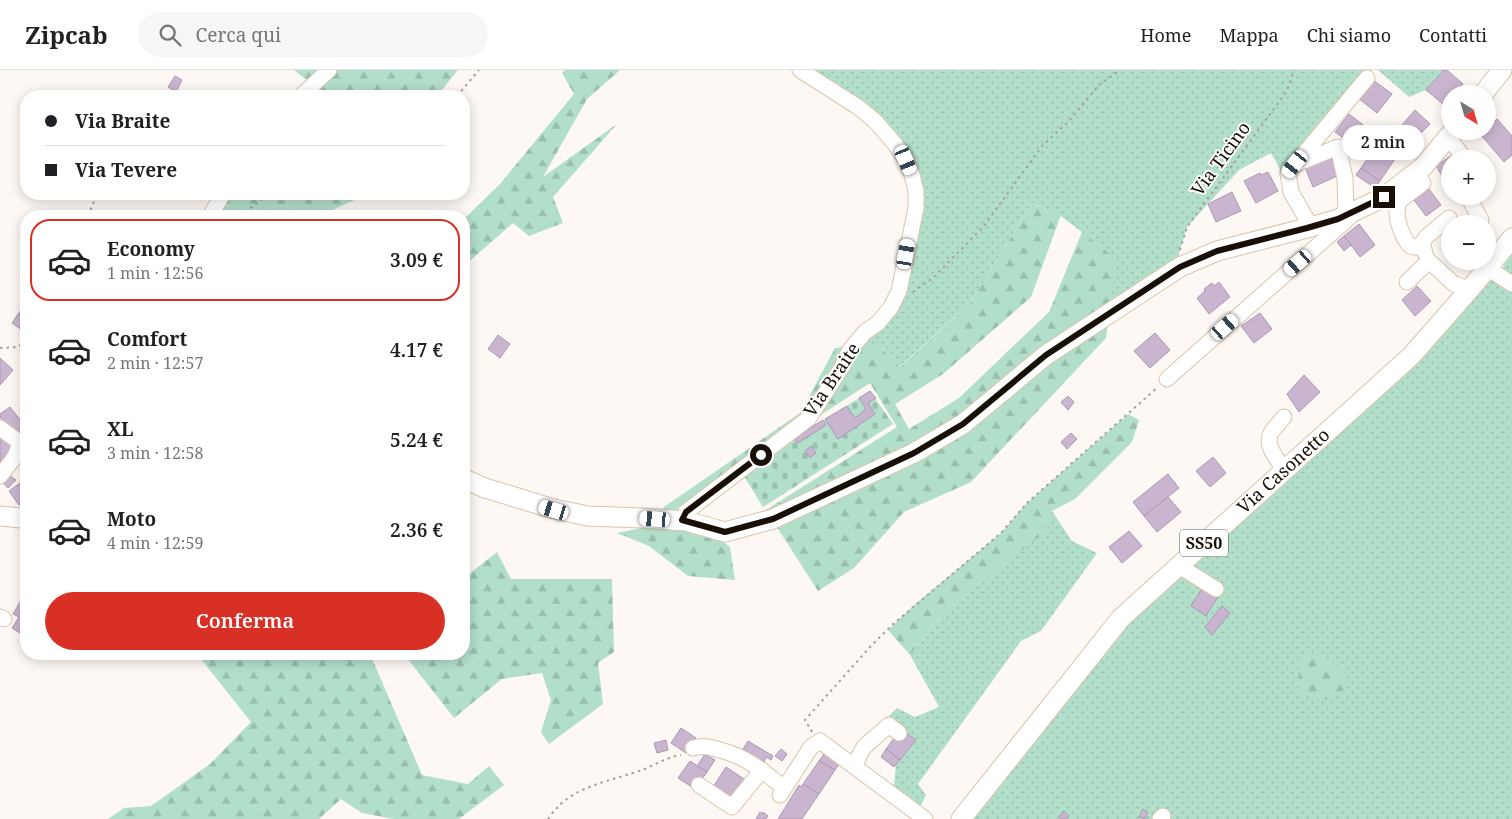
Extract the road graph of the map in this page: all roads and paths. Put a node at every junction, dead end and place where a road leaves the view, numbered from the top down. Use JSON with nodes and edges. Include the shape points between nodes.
{"nodes":[{"id":1,"x":329,"y":70,"type":"edge"},
{"id":2,"x":480,"y":70,"type":"edge"},
{"id":3,"x":800,"y":70,"type":"edge"},
{"id":4,"x":1120,"y":70,"type":"edge"},
{"id":5,"x":1294,"y":70,"type":"edge"},
{"id":6,"x":1502,"y":70,"type":"edge"},
{"id":7,"x":1367,"y":78,"type":"dead end"},
{"id":8,"x":1490,"y":85,"type":"edge"},
{"id":9,"x":307,"y":90,"type":"edge"},
{"id":10,"x":462,"y":90,"type":"edge"},
{"id":11,"x":1445,"y":140,"type":"edge"},
{"id":12,"x":1295,"y":164,"type":"junction"},
{"id":13,"x":1415,"y":173,"type":"junction"},
{"id":14,"x":261,"y":200,"type":"edge"},
{"id":15,"x":248,"y":210,"type":"edge"},
{"id":16,"x":1351,"y":213,"type":"junction"},
{"id":17,"x":1441,"y":225,"type":"edge"},
{"id":18,"x":1311,"y":227,"type":"junction"},
{"id":19,"x":1512,"y":238,"type":"edge"},
{"id":20,"x":1422,"y":244,"type":"junction"},
{"id":21,"x":1496,"y":257,"type":"edge"},
{"id":22,"x":1429,"y":261,"type":"junction"},
{"id":23,"x":1180,"y":267,"type":"junction"},
{"id":24,"x":1485,"y":270,"type":"edge"},
{"id":25,"x":1490,"y":270,"type":"edge"},
{"id":26,"x":1407,"y":282,"type":"dead end"},
{"id":27,"x":1512,"y":284,"type":"edge"},
{"id":28,"x":1470,"y":289,"type":"junction"},
{"id":29,"x":913,"y":292,"type":"dead end"},
{"id":30,"x":20,"y":346,"type":"edge"},
{"id":31,"x":0,"y":348,"type":"edge"},
{"id":32,"x":1167,"y":379,"type":"joint"},
{"id":33,"x":1284,"y":418,"type":"dead end"},
{"id":34,"x":0,"y":428,"type":"edge"},
{"id":35,"x":20,"y":452,"type":"edge"},
{"id":36,"x":20,"y":456,"type":"edge"},
{"id":37,"x":1285,"y":470,"type":"junction"},
{"id":38,"x":0,"y":476,"type":"edge"},
{"id":39,"x":470,"y":482,"type":"edge"},
{"id":40,"x":0,"y":516,"type":"edge"},
{"id":41,"x":20,"y":518,"type":"edge"},
{"id":42,"x":682,"y":520,"type":"junction"},
{"id":43,"x":1179,"y":566,"type":"junction"},
{"id":44,"x":1216,"y":589,"type":"dead end"},
{"id":45,"x":898,"y":732,"type":"dead end"},
{"id":46,"x":820,"y":741,"type":"junction"},
{"id":47,"x":693,"y":748,"type":"joint"},
{"id":48,"x":854,"y":766,"type":"junction"},
{"id":49,"x":762,"y":770,"type":"junction"},
{"id":50,"x":698,"y":785,"type":"dead end"},
{"id":51,"x":548,"y":819,"type":"edge"},
{"id":52,"x":925,"y":819,"type":"edge"},
{"id":53,"x":961,"y":819,"type":"edge"}],
"edges":[{"from":1,"to":9,"type":"street"},
{"from":2,"to":10,"type":"path"},
{"from":3,"to":42,"type":"street","name":"Via Braite","via":[[875,121],[906,160],[916,191],[916,208],[899,291],[878,323],[865,332],[849,351],[810,418],[686,512]]},
{"from":4,"to":29,"type":"path","via":[[1100,84],[1042,146],[984,226],[934,277]]},
{"from":5,"to":23,"type":"path","name":"Via Ticino","via":[[1287,91],[1187,228],[1179,254]]},
{"from":6,"to":8,"type":"main road"},
{"from":7,"to":12,"type":"street"},
{"from":11,"to":13,"type":"main road"},
{"from":12,"to":16,"type":"street","via":[[1338,147]]},
{"from":12,"to":18,"type":"street","via":[[1288,172],[1291,192]]},
{"from":13,"to":16,"type":"main road","via":[[1384,197]]},
{"from":13,"to":20,"type":"street","via":[[1423,184],[1398,202],[1397,217],[1408,244],[1415,247]]},
{"from":14,"to":15,"type":"path"},
{"from":16,"to":18,"type":"main road"},
{"from":16,"to":32,"type":"street"},
{"from":17,"to":20,"type":"street"},
{"from":18,"to":23,"type":"main road","via":[[1217,251]]},
{"from":19,"to":21,"type":"main road","name":"Via Casonetto"},
{"from":20,"to":22,"type":"street"},
{"from":22,"to":26,"type":"street"},
{"from":22,"to":28,"type":"street","via":[[1454,284]]},
{"from":23,"to":42,"type":"main road","via":[[1046,355],[963,424],[914,453],[773,519],[725,532]]},
{"from":24,"to":28,"type":"main road","name":"Via Casonetto"},
{"from":25,"to":27,"type":"street"},
{"from":28,"to":37,"type":"main road","name":"Via Casonetto","number":"SS50","via":[[1410,356]]},
{"from":30,"to":31,"type":"path"},
{"from":32,"to":46,"type":"path","via":[[1027,503],[1001,533],[913,606],[870,647],[805,720]]},
{"from":33,"to":37,"type":"street","via":[[1270,434],[1269,442]]},
{"from":34,"to":35,"type":"street","via":[[19,442]]},
{"from":36,"to":38,"type":"street"},
{"from":37,"to":43,"type":"main road","name":"Via Casonetto","number":"SS50"},
{"from":39,"to":42,"type":"main road","via":[[554,510],[588,516]]},
{"from":40,"to":41,"type":"main road"},
{"from":43,"to":44,"type":"street"},
{"from":43,"to":53,"type":"main road","name":"Via Casonetto","number":"SS50","via":[[1122,618]]},
{"from":45,"to":48,"type":"street","via":[[889,725],[864,747]]},
{"from":46,"to":48,"type":"street"},
{"from":46,"to":49,"type":"street","via":[[811,746],[782,791]]},
{"from":47,"to":49,"type":"street","via":[[703,745],[735,754]]},
{"from":47,"to":51,"type":"path","via":[[686,755],[673,756],[594,785],[559,805]]},
{"from":48,"to":52,"type":"street"},
{"from":49,"to":50,"type":"street","via":[[732,807]]}]}
